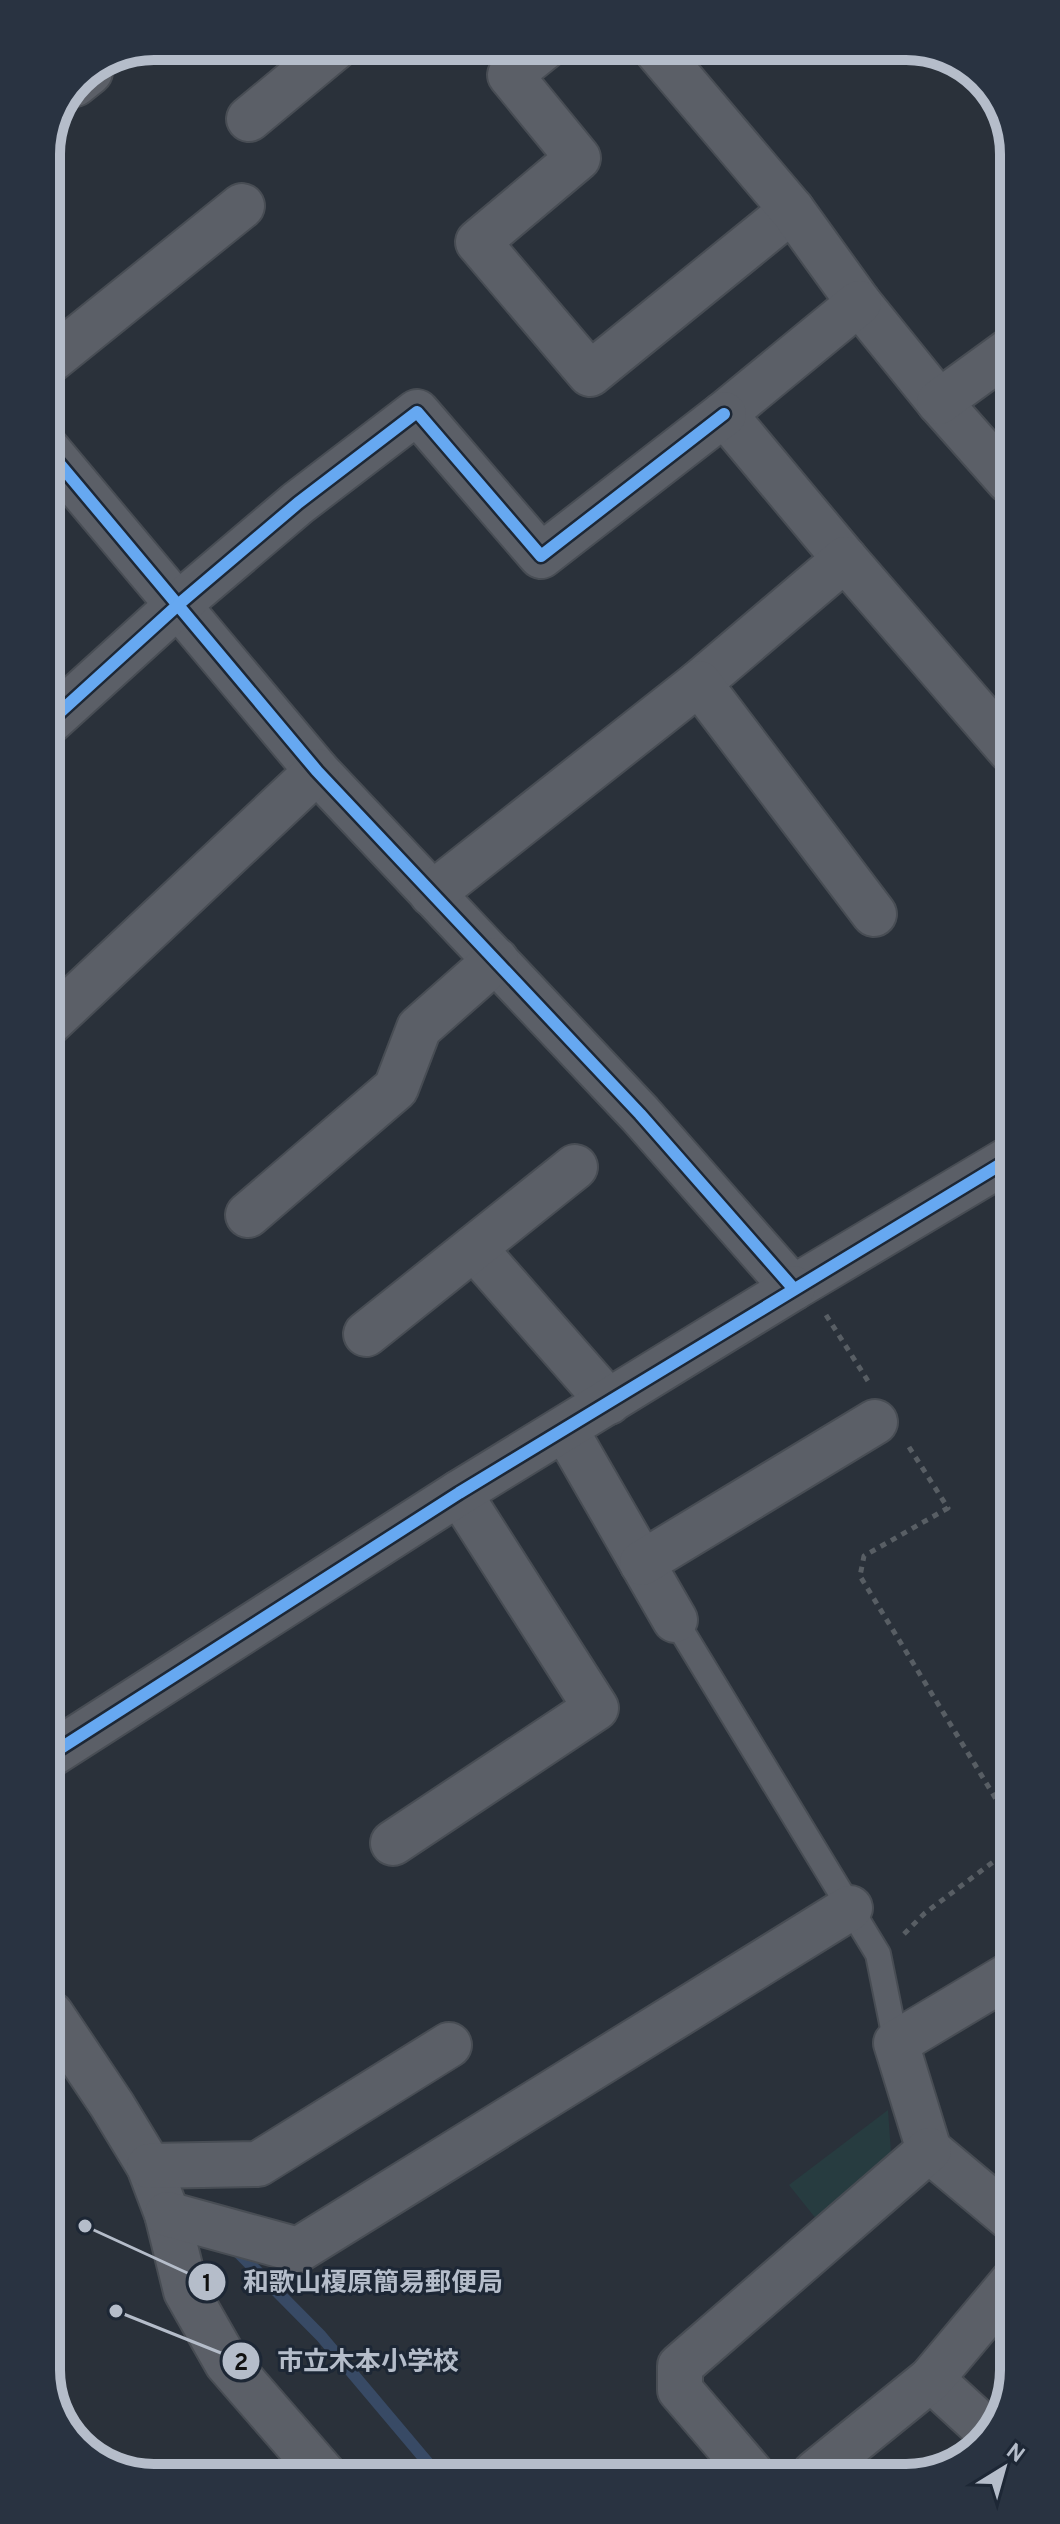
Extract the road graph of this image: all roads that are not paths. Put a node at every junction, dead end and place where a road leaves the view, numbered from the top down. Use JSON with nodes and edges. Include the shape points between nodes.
{"nodes":[{"id":1,"x":320,"y":60,"type":"edge"},
{"id":2,"x":529,"y":60,"type":"edge"},
{"id":3,"x":665,"y":60,"type":"edge"},
{"id":4,"x":249,"y":119,"type":"dead end"},
{"id":5,"x":242,"y":206,"type":"dead end"},
{"id":6,"x":792,"y":210,"type":"junction"},
{"id":7,"x":859,"y":303,"type":"junction"},
{"id":8,"x":60,"y":353,"type":"edge"},
{"id":9,"x":1000,"y":358,"type":"edge"},
{"id":10,"x":939,"y":402,"type":"junction"},
{"id":11,"x":724,"y":414,"type":"junction"},
{"id":12,"x":60,"y":471,"type":"edge"},
{"id":13,"x":1000,"y":471,"type":"edge"},
{"id":14,"x":845,"y":559,"type":"junction"},
{"id":15,"x":179,"y":604,"type":"junction"},
{"id":16,"x":699,"y":683,"type":"junction"},
{"id":17,"x":60,"y":712,"type":"edge"},
{"id":18,"x":1000,"y":738,"type":"edge"},
{"id":19,"x":317,"y":771,"type":"junction"},
{"id":20,"x":432,"y":894,"type":"junction"},
{"id":21,"x":874,"y":914,"type":"dead end"},
{"id":22,"x":496,"y":960,"type":"junction"},
{"id":23,"x":60,"y":1013,"type":"edge"},
{"id":24,"x":1000,"y":1166,"type":"edge"},
{"id":25,"x":575,"y":1167,"type":"dead end"},
{"id":26,"x":248,"y":1215,"type":"dead end"},
{"id":27,"x":474,"y":1248,"type":"junction"},
{"id":28,"x":807,"y":1298,"type":"junction"},
{"id":29,"x":366,"y":1334,"type":"dead end"},
{"id":30,"x":609,"y":1402,"type":"junction"},
{"id":31,"x":884,"y":1417,"type":"road end"},
{"id":32,"x":565,"y":1429,"type":"junction"},
{"id":33,"x":459,"y":1493,"type":"junction"},
{"id":34,"x":642,"y":1563,"type":"junction"},
{"id":35,"x":675,"y":1620,"type":"joint"},
{"id":36,"x":60,"y":1749,"type":"edge"},
{"id":37,"x":393,"y":1843,"type":"dead end"},
{"id":38,"x":850,"y":1908,"type":"junction"},
{"id":39,"x":1000,"y":1981,"type":"edge"},
{"id":40,"x":60,"y":2027,"type":"edge"},
{"id":41,"x":896,"y":2043,"type":"junction"},
{"id":42,"x":449,"y":2045,"type":"dead end"},
{"id":43,"x":929,"y":2150,"type":"junction"},
{"id":44,"x":149,"y":2166,"type":"junction"},
{"id":45,"x":1000,"y":2209,"type":"edge"},
{"id":46,"x":167,"y":2214,"type":"junction"},
{"id":47,"x":1000,"y":2297,"type":"edge"},
{"id":48,"x":931,"y":2379,"type":"junction"},
{"id":49,"x":982,"y":2425,"type":"edge"},
{"id":50,"x":315,"y":2464,"type":"edge"},
{"id":51,"x":743,"y":2464,"type":"edge"},
{"id":52,"x":826,"y":2464,"type":"edge"}],
"edges":[{"from":1,"to":4,"type":"street"},
{"from":2,"to":6,"type":"street","via":[[510,75],[578,158],[478,242],[590,374]]},
{"from":3,"to":6,"type":"street"},
{"from":5,"to":8,"type":"street"},
{"from":6,"to":7,"type":"street"},
{"from":7,"to":10,"type":"street"},
{"from":7,"to":11,"type":"street"},
{"from":9,"to":10,"type":"street"},
{"from":10,"to":13,"type":"street"},
{"from":11,"to":14,"type":"street"},
{"from":11,"to":15,"type":"street","via":[[541,556],[417,412]]},
{"from":12,"to":15,"type":"street"},
{"from":14,"to":16,"type":"street"},
{"from":14,"to":18,"type":"street"},
{"from":15,"to":17,"type":"street"},
{"from":15,"to":19,"type":"street"},
{"from":16,"to":20,"type":"street"},
{"from":16,"to":21,"type":"street"},
{"from":19,"to":20,"type":"street"},
{"from":19,"to":23,"type":"street"},
{"from":20,"to":22,"type":"street"},
{"from":22,"to":26,"type":"street","via":[[419,1028],[396,1088]]},
{"from":22,"to":28,"type":"street"},
{"from":24,"to":28,"type":"street"},
{"from":25,"to":27,"type":"street"},
{"from":27,"to":29,"type":"street"},
{"from":27,"to":30,"type":"street"},
{"from":28,"to":30,"type":"street"},
{"from":30,"to":32,"type":"street"},
{"from":31,"to":34,"type":"street"},
{"from":32,"to":33,"type":"street"},
{"from":32,"to":34,"type":"street"},
{"from":33,"to":36,"type":"street"},
{"from":33,"to":37,"type":"street","via":[[596,1708]]},
{"from":34,"to":35,"type":"street"},
{"from":35,"to":38,"type":"lane"},
{"from":38,"to":41,"type":"lane","via":[[879,1959]]},
{"from":38,"to":46,"type":"street","via":[[298,2250]]},
{"from":39,"to":41,"type":"street"},
{"from":40,"to":44,"type":"street"},
{"from":41,"to":43,"type":"street"},
{"from":42,"to":44,"type":"street","via":[[258,2164]]},
{"from":43,"to":45,"type":"street"},
{"from":43,"to":51,"type":"street","via":[[680,2366],[680,2390]]},
{"from":44,"to":46,"type":"street"},
{"from":46,"to":50,"type":"street","via":[[186,2291],[227,2363]]},
{"from":47,"to":48,"type":"street"},
{"from":48,"to":49,"type":"street"},
{"from":48,"to":52,"type":"street"}]}
